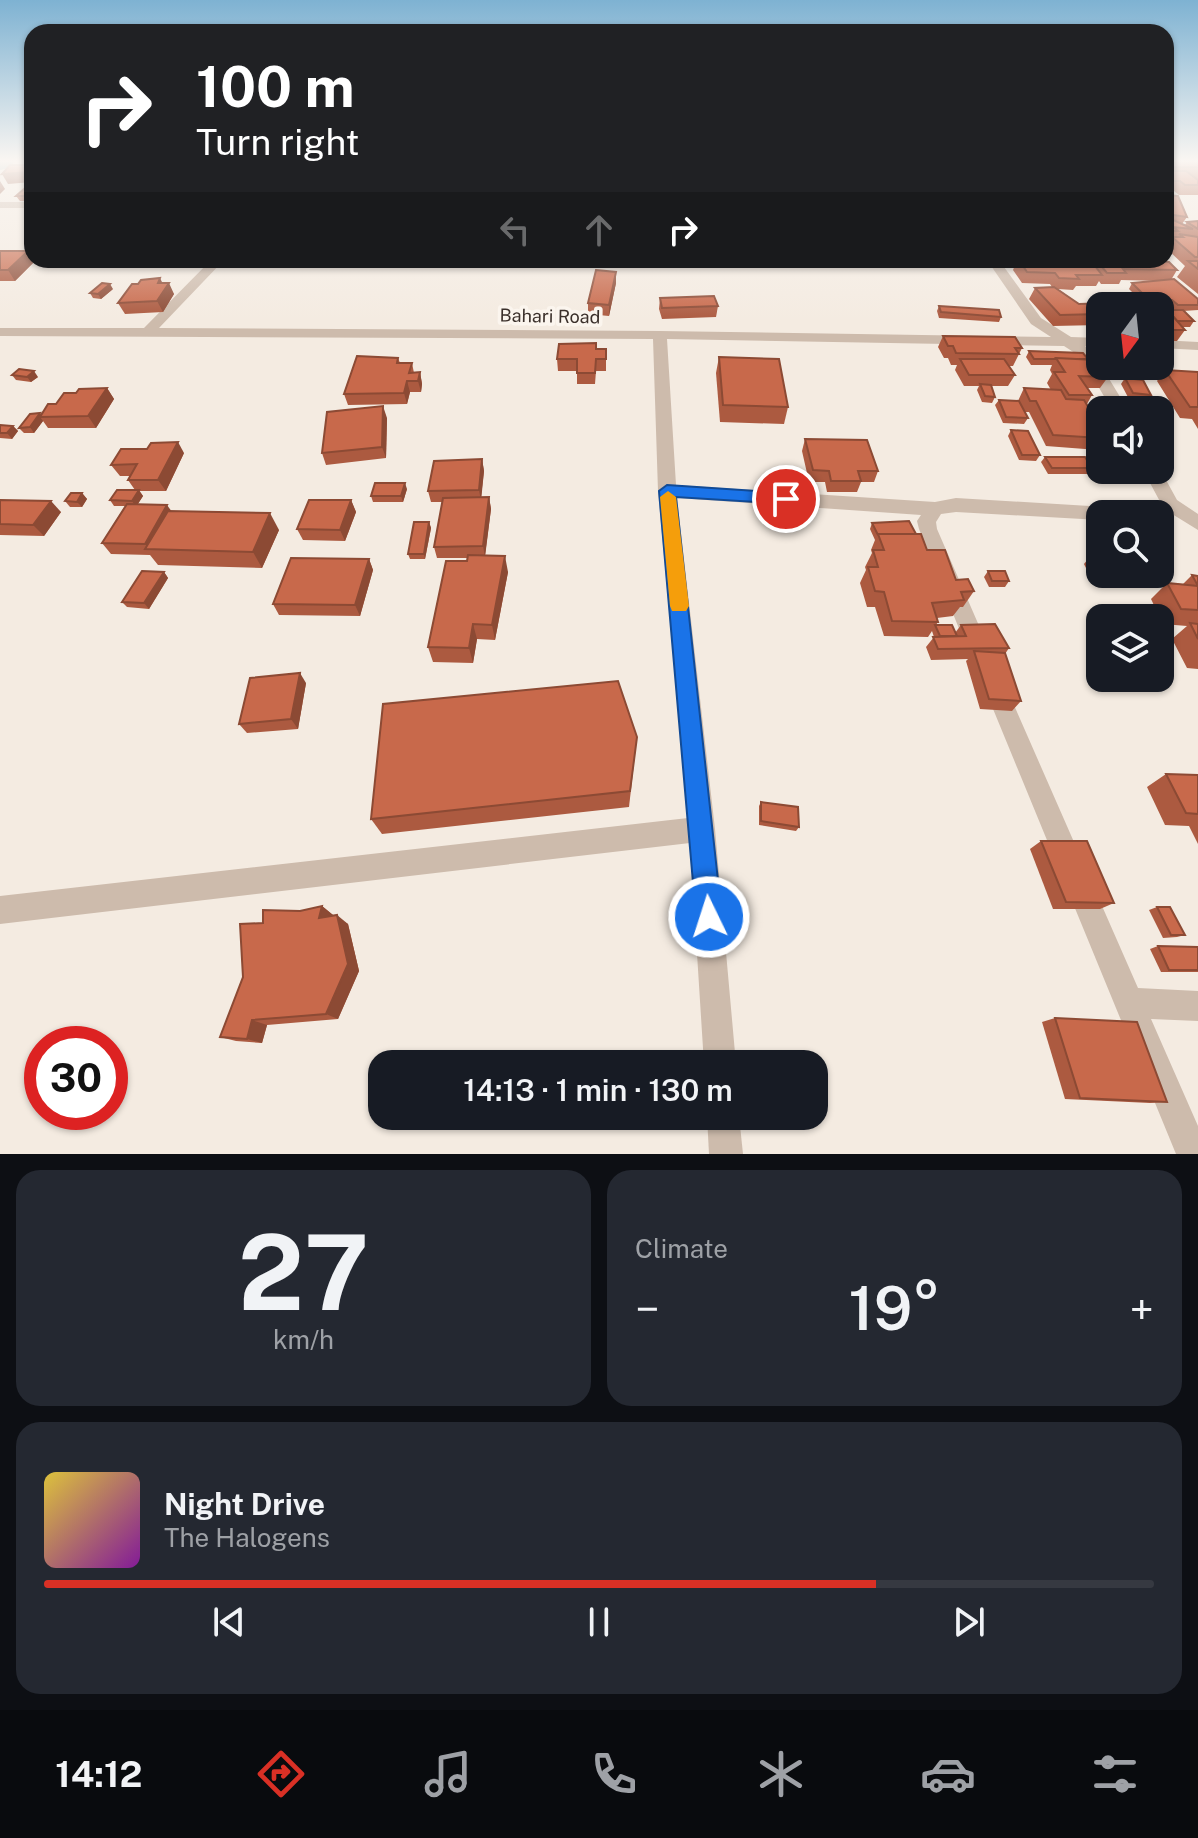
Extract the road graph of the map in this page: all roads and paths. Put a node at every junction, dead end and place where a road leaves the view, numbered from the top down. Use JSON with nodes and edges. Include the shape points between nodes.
{"nodes":[{"id":1,"x":210,"y":268,"type":"edge"},
{"id":2,"x":999,"y":268,"type":"edge"},
{"id":3,"x":149,"y":331,"type":"junction"},
{"id":4,"x":0,"y":332,"type":"edge"},
{"id":5,"x":660,"y":335,"type":"junction"},
{"id":6,"x":1064,"y":341,"type":"junction"},
{"id":7,"x":1086,"y":342,"type":"edge"},
{"id":8,"x":1174,"y":345,"type":"edge"},
{"id":9,"x":1198,"y":346,"type":"edge"},
{"id":10,"x":1112,"y":396,"type":"edge"},
{"id":11,"x":1159,"y":484,"type":"edge"},
{"id":12,"x":667,"y":491,"type":"junction"},
{"id":13,"x":935,"y":509,"type":"junction"},
{"id":14,"x":1086,"y":513,"type":"edge"},
{"id":15,"x":1174,"y":518,"type":"edge"},
{"id":16,"x":1196,"y":520,"type":"edge"},
{"id":17,"x":702,"y":829,"type":"junction"},
{"id":18,"x":1,"y":913,"type":"edge"},
{"id":19,"x":1130,"y":1003,"type":"junction"},
{"id":20,"x":1198,"y":1006,"type":"edge"},
{"id":21,"x":719,"y":1050,"type":"edge"},
{"id":22,"x":724,"y":1130,"type":"edge"},
{"id":23,"x":726,"y":1154,"type":"edge"},
{"id":24,"x":1193,"y":1154,"type":"edge"}],
"edges":[{"from":1,"to":3,"type":"street"},
{"from":2,"to":6,"type":"street","via":[[1036,321]]},
{"from":3,"to":4,"type":"street","name":"Bahari Road"},
{"from":3,"to":5,"type":"street","name":"Bahari Road"},
{"from":5,"to":6,"type":"street","name":"Bahari Road"},
{"from":5,"to":12,"type":"street"},
{"from":6,"to":7,"type":"street","name":"Bahari Road"},
{"from":6,"to":10,"type":"street","via":[[1087,354]]},
{"from":8,"to":9,"type":"street"},
{"from":11,"to":16,"type":"street","via":[[1170,504]]},
{"from":12,"to":13,"type":"street"},
{"from":12,"to":17,"type":"street"},
{"from":13,"to":14,"type":"street","via":[[956,505]]},
{"from":13,"to":19,"type":"street","via":[[926,521],[928,529]]},
{"from":15,"to":16,"type":"street"},
{"from":17,"to":18,"type":"street"},
{"from":17,"to":21,"type":"street"},
{"from":19,"to":20,"type":"street"},
{"from":19,"to":24,"type":"street"},
{"from":22,"to":23,"type":"street"}]}
